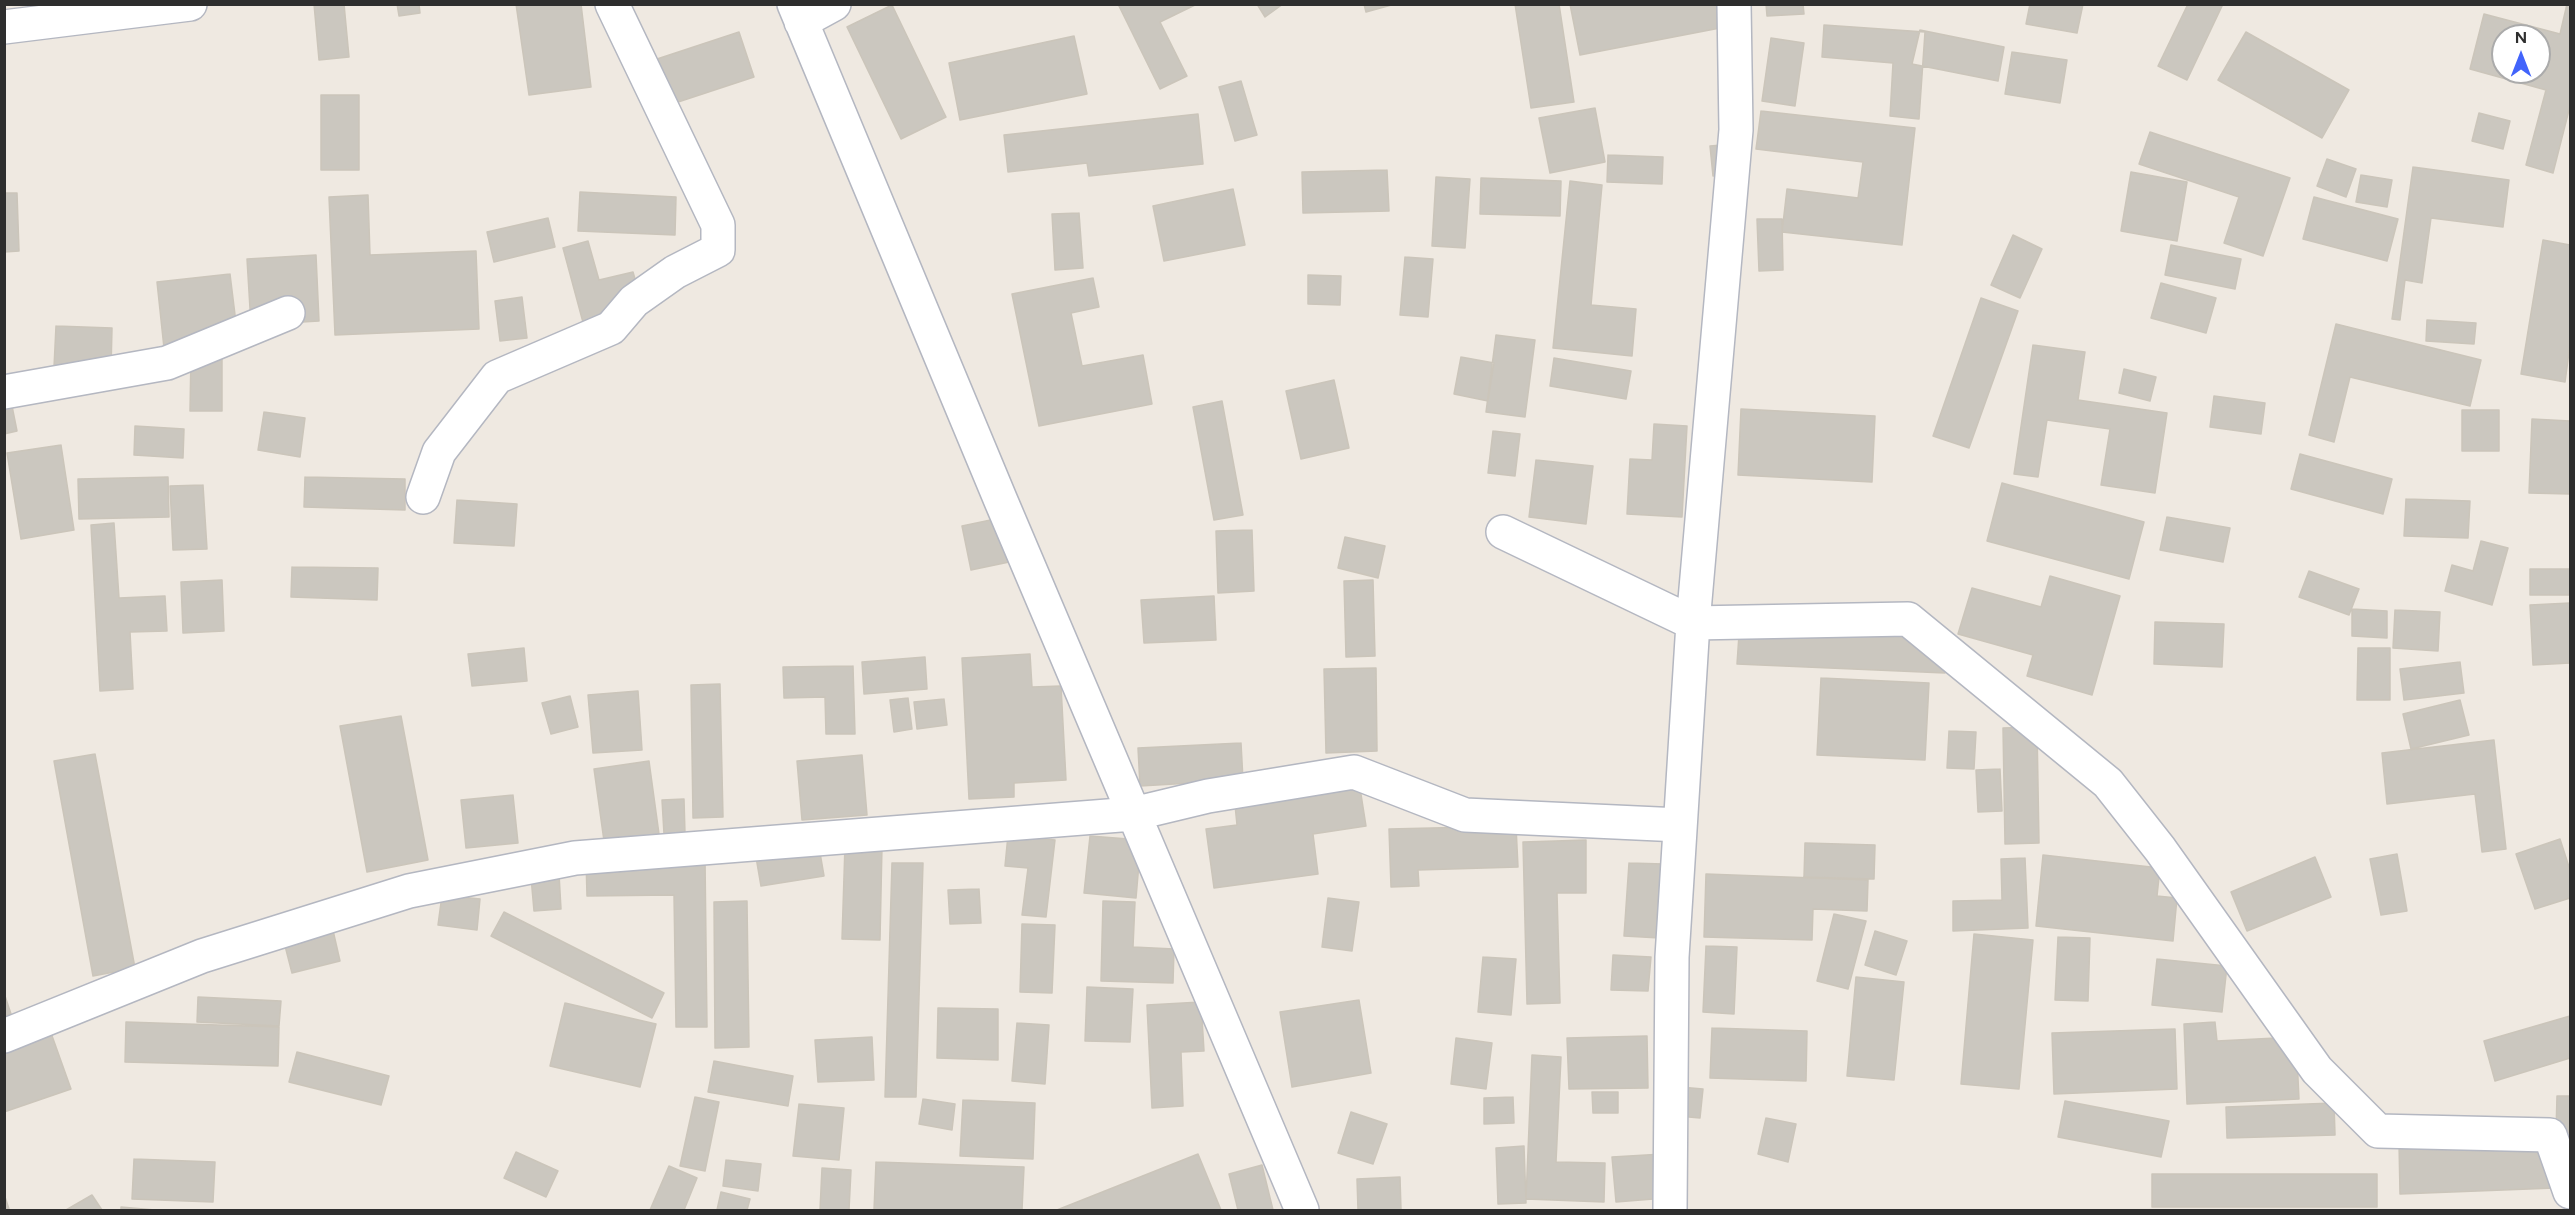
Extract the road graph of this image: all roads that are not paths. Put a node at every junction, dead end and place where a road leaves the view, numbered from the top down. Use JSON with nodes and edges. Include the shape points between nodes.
{"nodes":[{"id":1,"x":190,"y":4,"type":"edge"},
{"id":2,"x":612,"y":4,"type":"edge"},
{"id":3,"x":834,"y":4,"type":"edge"},
{"id":4,"x":1734,"y":4,"type":"edge"},
{"id":5,"x":798,"y":13,"type":"edge"},
{"id":6,"x":4,"y":27,"type":"edge"},
{"id":7,"x":288,"y":312,"type":"dead end"},
{"id":8,"x":4,"y":392,"type":"edge"},
{"id":9,"x":423,"y":497,"type":"dead end"},
{"id":10,"x":1503,"y":532,"type":"dead end"},
{"id":11,"x":1693,"y":623,"type":"junction"},
{"id":12,"x":1133,"y":814,"type":"junction"},
{"id":13,"x":1680,"y":825,"type":"junction"},
{"id":14,"x":4,"y":1036,"type":"edge"},
{"id":15,"x":2571,"y":1192,"type":"edge"},
{"id":16,"x":1302,"y":1210,"type":"edge"},
{"id":17,"x":1670,"y":1210,"type":"edge"}],
"edges":[{"from":1,"to":6,"type":"street"},
{"from":2,"to":9,"type":"street","via":[[718,225],[718,250],[675,272],[634,301],[611,328],[497,377],[439,452]]},
{"from":3,"to":5,"type":"street"},
{"from":4,"to":11,"type":"street","via":[[1736,130]]},
{"from":5,"to":12,"type":"street"},
{"from":7,"to":8,"type":"street","via":[[167,363]]},
{"from":10,"to":11,"type":"street"},
{"from":11,"to":13,"type":"street"},
{"from":11,"to":15,"type":"street","via":[[1908,619],[2108,783],[2160,849],[2317,1070],[2378,1131],[2550,1135]]},
{"from":12,"to":13,"type":"street","via":[[1208,796],[1354,772],[1465,815]]},
{"from":12,"to":14,"type":"street","via":[[575,858],[409,891],[202,956]]},
{"from":12,"to":16,"type":"street"},
{"from":13,"to":17,"type":"street","via":[[1672,957]]}]}
